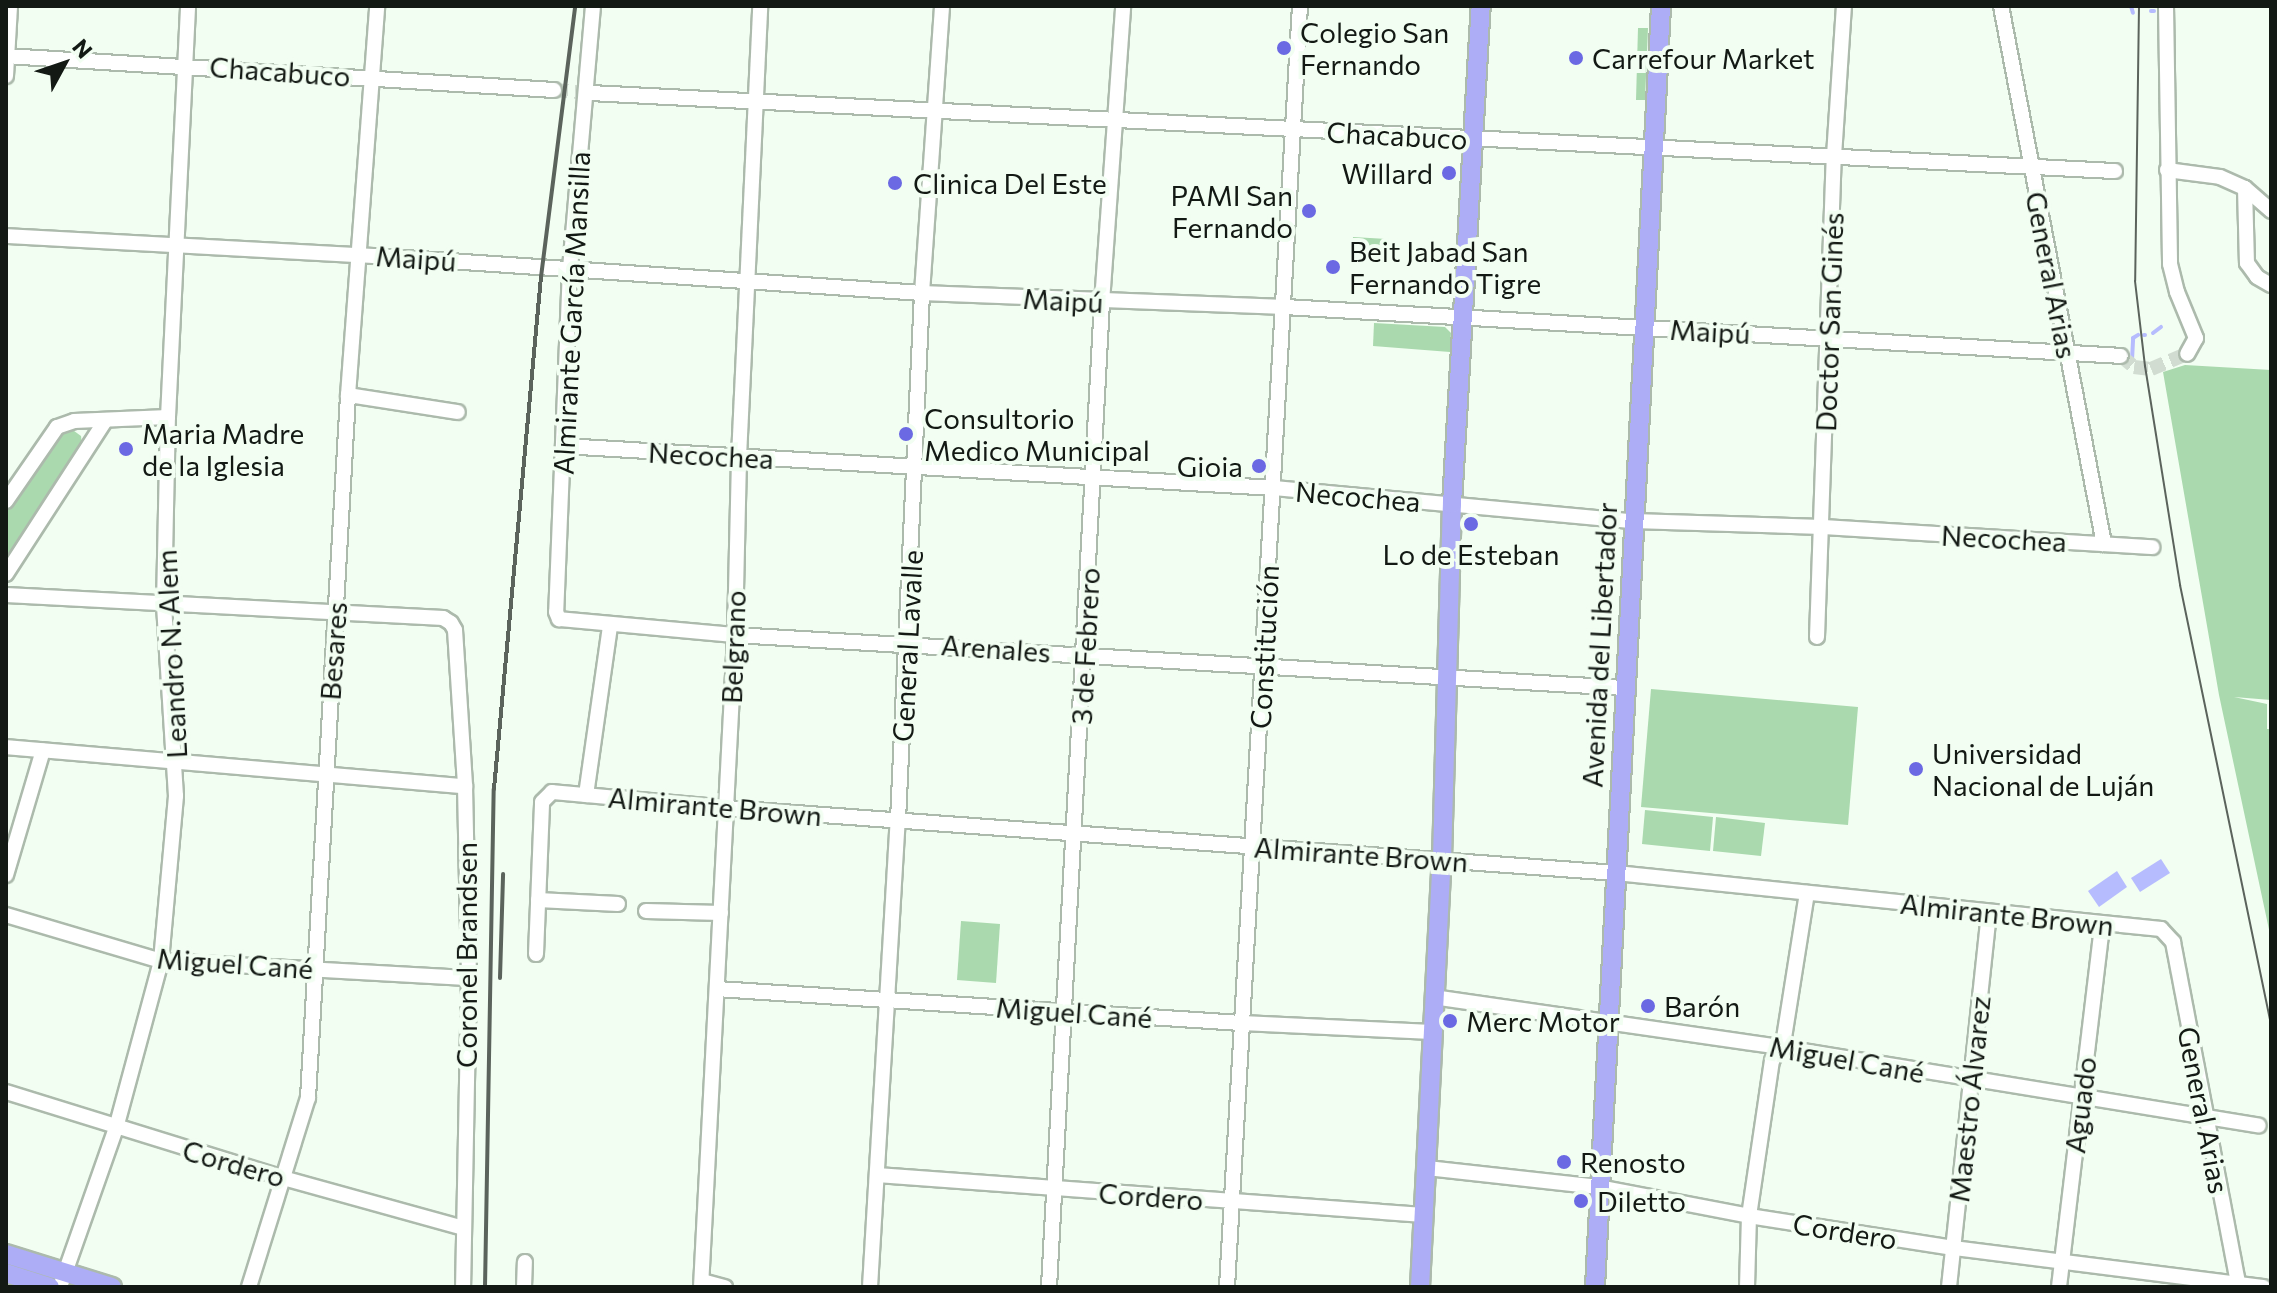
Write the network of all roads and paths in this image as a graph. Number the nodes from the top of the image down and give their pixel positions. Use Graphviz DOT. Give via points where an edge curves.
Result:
graph roads {
  1 [pos="10,6"];
  2 [pos="188,6"];
  3 [pos="377,6"];
  4 [pos="593,6"];
  5 [pos="760,6"];
  6 [pos="942,6"];
  7 [pos="1123,6"];
  8 [pos="1300,6"];
  9 [pos="1481,6"];
  10 [pos="1661,6"];
  11 [pos="1844,6"];
  12 [pos="2001,6"];
  13 [pos="2166,6"];
  14 [pos="6,56"];
  15 [pos="185,65"];
  16 [pos="6,76"];
  17 [pos="371,77"];
  18 [pos="587,89"];
  19 [pos="554,90"];
  20 [pos="756,104"];
  21 [pos="937,110"];
  22 [pos="1115,120"];
  23 [pos="1294,129"];
  24 [pos="1474,139"];
  25 [pos="1655,148"];
  26 [pos="1834,156"];
  27 [pos="2030,166"];
  28 [pos="2167,170"];
  29 [pos="2115,171"];
  30 [pos="2245,188"];
  31 [pos="2271,211"];
  32 [pos="6,236"];
  33 [pos="176,246"];
  34 [pos="360,255"];
  35 [pos="570,268"];
  36 [pos="748,282"];
  37 [pos="2271,285"];
  38 [pos="922,293"];
  39 [pos="1102,302"];
  40 [pos="1285,307"];
  41 [pos="1465,317"];
  42 [pos="1644,327"];
  43 [pos="1829,337"];
  44 [pos="2068,352"];
  45 [pos="2187,354"];
  46 [pos="2121,356"];
  47 [pos="348,395"];
  48 [pos="458,412"];
  49 [pos="168,417"];
  50 [pos="76,421"];
  51 [pos="105,421"];
  52 [pos="87,445"];
  53 [pos="563,446"];
  54 [pos="739,457"];
  55 [pos="916,464"];
  56 [pos="1093,476"];
  57 [pos="1274,488"];
  58 [pos="6,501"];
  59 [pos="1452,504"];
  60 [pos="1633,521"];
  61 [pos="1822,527"];
  62 [pos="2104,544"];
  63 [pos="2152,547"];
  64 [pos="6,574"];
  65 [pos="6,595"];
  66 [pos="164,605"];
  67 [pos="336,612"];
  68 [pos="559,619"];
  69 [pos="610,626"];
  70 [pos="735,635"];
  71 [pos="1817,637"];
  72 [pos="906,643"];
  73 [pos="1086,654"];
  74 [pos="1262,665"];
  75 [pos="1449,678"];
  76 [pos="1625,688"];
  77 [pos="6,747"];
  78 [pos="43,750"];
  79 [pos="176,762"];
  80 [pos="325,775"];
  81 [pos="465,786"];
  82 [pos="586,795"];
  83 [pos="727,808"];
  84 [pos="898,820"];
  85 [pos="1073,834"];
  86 [pos="1252,846"];
  87 [pos="1442,859"];
  88 [pos="1616,873"];
  89 [pos="6,875"];
  90 [pos="1807,893"];
  91 [pos="538,900"];
  92 [pos="618,904"];
  93 [pos="646,911"];
  94 [pos="1989,912"];
  95 [pos="721,913"];
  96 [pos="6,915"];
  97 [pos="2102,924"];
  98 [pos="2168,933"];
  99 [pos="536,954"];
  100 [pos="161,961"];
  101 [pos="314,969"];
  102 [pos="469,978"];
  103 [pos="717,989"];
  104 [pos="1433,997"];
  105 [pos="888,1000"];
  106 [pos="1064,1012"];
  107 [pos="1606,1021"];
  108 [pos="1242,1023"];
  109 [pos="1432,1032"];
  110 [pos="1779,1047"];
  111 [pos="1970,1080"];
  112 [pos="6,1092"];
  113 [pos="2081,1095"];
  114 [pos="2205,1116"];
  115 [pos="2259,1126"];
  116 [pos="116,1128"];
  117 [pos="1427,1168"];
  118 [pos="877,1175"];
  119 [pos="283,1178"];
  120 [pos="1599,1187"];
  121 [pos="1056,1190"];
  122 [pos="1233,1202"];
  123 [pos="1424,1215"];
  124 [pos="1749,1216"];
  125 [pos="463,1228"];
  126 [pos="1954,1248"];
  127 [pos="6,1254"];
  128 [pos="525,1262"];
  129 [pos="2062,1263"];
  130 [pos="6,1273"];
  131 [pos="63,1280"];
  132 [pos="702,1284"];
  133 [pos="2238,1285"];
  134 [pos="50,1287"];
  135 [pos="112,1287"];
  136 [pos="249,1287"];
  137 [pos="463,1287"];
  138 [pos="524,1287"];
  139 [pos="725,1287"];
  140 [pos="870,1287"];
  141 [pos="1049,1287"];
  142 [pos="1227,1287"];
  143 [pos="1420,1287"];
  144 [pos="1595,1287"];
  145 [pos="1747,1287"];
  146 [pos="1949,1287"];
  147 [pos="2059,1287"];
  148 [pos="2264,1287"];
  1 -- 14 [label="street"];
  2 -- 15 [label="street, Leandro N. Alem"];
  3 -- 17 [label="street, Besares"];
  4 -- 18 [label="street, Almirante García Mansilla"];
  5 -- 20 [label="street, Belgrano"];
  6 -- 21 [label="street, General Lavalle"];
  7 -- 22 [label="street, 3 de Febrero"];
  8 -- 23 [label="street, Constitución"];
  9 -- 24 [label="main road"];
  10 -- 25 [label="main road, Avenida del Libertador"];
  11 -- 26 [label="street, Doctor San Ginés"];
  12 -- 27 [label="street, General Arias"];
  13 -- 28 [label="street"];
  14 -- 15 [label="street, Chacabuco"];
  14 -- 16 [label="street"];
  15 -- 17 [label="street, Chacabuco"];
  15 -- 33 [label="street, Leandro N. Alem"];
  17 -- 19 [label="street, Chacabuco"];
  17 -- 34 [label="street, Besares"];
  18 -- 20 [label="street, Chacabuco" via="649,89 679,98"];
  18 -- 35 [label="street, Almirante García Mansilla"];
  20 -- 21 [label="street, Chacabuco"];
  20 -- 36 [label="street, Belgrano"];
  21 -- 22 [label="street, Chacabuco"];
  21 -- 38 [label="street, General Lavalle"];
  22 -- 23 [label="street, Chacabuco"];
  22 -- 39 [label="street, 3 de Febrero"];
  23 -- 24 [label="street, Chacabuco"];
  23 -- 40 [label="street, Constitución"];
  24 -- 25 [label="street, Chacabuco"];
  24 -- 41 [label="main road"];
  25 -- 26 [label="street, Chacabuco"];
  25 -- 42 [label="main road, Avenida del Libertador"];
  26 -- 27 [label="street, Chacabuco"];
  26 -- 43 [label="street, Doctor San Ginés"];
  27 -- 29 [label="street, Chacabuco"];
  27 -- 44 [label="street, General Arias"];
  28 -- 30 [label="street" via="2220,177"];
  28 -- 45 [label="street" via="2170,264 2196,338"];
  30 -- 31 [label="street"];
  30 -- 37 [label="street" via="2244,252 2251,270"];
  32 -- 33 [label="street, Maipú"];
  33 -- 34 [label="street, Maipú"];
  33 -- 49 [label="street, Leandro N. Alem"];
  34 -- 35 [label="street, Maipú"];
  34 -- 47 [label="street, Besares"];
  35 -- 36 [label="street, Maipú"];
  35 -- 53 [label="street, Almirante García Mansilla"];
  36 -- 38 [label="street, Maipú"];
  36 -- 54 [label="street, Belgrano"];
  38 -- 39 [label="street, Maipú"];
  38 -- 55 [label="street, General Lavalle"];
  39 -- 40 [label="street, Maipú"];
  39 -- 56 [label="street, 3 de Febrero"];
  40 -- 41 [label="street, Maipú"];
  40 -- 57 [label="street, Constitución"];
  41 -- 42 [label="street, Maipú"];
  41 -- 59 [label="main road"];
  42 -- 43 [label="street, Maipú"];
  42 -- 60 [label="main road, Avenida del Libertador"];
  43 -- 44 [label="street, Maipú"];
  43 -- 61 [label="street, Doctor San Ginés"];
  44 -- 46 [label="street, Maipú"];
  44 -- 62 [label="street, General Arias"];
  47 -- 48 [label="street"];
  47 -- 67 [label="street, Besares"];
  49 -- 51 [label="street"];
  49 -- 66 [label="street, Leandro N. Alem"];
  50 -- 51 [label="street"];
  50 -- 52 [label="street" via="85,430"];
  50 -- 58 [label="street" via="57,427"];
  51 -- 52 [label="street"];
  52 -- 64 [label="street"];
  53 -- 54 [label="street, Necochea"];
  53 -- 68 [label="street, Almirante García Mansilla"];
  54 -- 55 [label="street, Necochea"];
  54 -- 70 [label="street, Belgrano"];
  55 -- 56 [label="street, Necochea"];
  55 -- 72 [label="street, General Lavalle"];
  56 -- 57 [label="street, Necochea"];
  56 -- 73 [label="street, 3 de Febrero"];
  57 -- 59 [label="street, Necochea"];
  57 -- 74 [label="street, Constitución"];
  59 -- 60 [label="street, Necochea"];
  59 -- 75 [label="main road"];
  60 -- 61 [label="street, Necochea"];
  60 -- 76 [label="main road, Avenida del Libertador"];
  61 -- 62 [label="street, Necochea"];
  61 -- 71 [label="street, Doctor San Ginés"];
  62 -- 63 [label="street, Necochea"];
  65 -- 66 [label="street"];
  66 -- 67 [label="street"];
  66 -- 79 [label="street, Leandro N. Alem"];
  67 -- 80 [label="street, Besares"];
  67 -- 81 [label="street, Coronel Brandsen" via="443,618 451,623"];
  68 -- 69 [label="street, Arenales"];
  69 -- 70 [label="street, Arenales"];
  69 -- 82 [label="street"];
  70 -- 72 [label="street, Arenales"];
  70 -- 83 [label="street, Belgrano"];
  72 -- 73 [label="street, Arenales"];
  72 -- 84 [label="street, General Lavalle"];
  73 -- 74 [label="street, Arenales"];
  73 -- 85 [label="street, 3 de Febrero"];
  74 -- 75 [label="street, Arenales"];
  74 -- 86 [label="street, Constitución"];
  75 -- 76 [label="street, Arenales"];
  75 -- 87 [label="main road"];
  76 -- 88 [label="main road, Avenida del Libertador"];
  77 -- 78 [label="street"];
  78 -- 79 [label="street"];
  78 -- 89 [label="street"];
  79 -- 80 [label="street"];
  79 -- 100 [label="street, Leandro N. Alem"];
  80 -- 81 [label="street"];
  80 -- 101 [label="street, Besares"];
  81 -- 102 [label="street, Coronel Brandsen"];
  82 -- 83 [label="street, Almirante Brown"];
  82 -- 91 [label="street, Almirante Brown" via="552,792 542,802"];
  83 -- 84 [label="street, Almirante Brown"];
  83 -- 95 [label="street, Belgrano"];
  84 -- 85 [label="street, Almirante Brown"];
  84 -- 105 [label="street, General Lavalle"];
  85 -- 86 [label="street, Almirante Brown"];
  85 -- 106 [label="street, 3 de Febrero"];
  86 -- 87 [label="street, Almirante Brown"];
  86 -- 108 [label="street, Constitución"];
  87 -- 88 [label="street, Almirante Brown"];
  87 -- 104 [label="main road"];
  88 -- 90 [label="street, Almirante Brown"];
  88 -- 107 [label="main road, Avenida del Libertador"];
  90 -- 94 [label="street, Almirante Brown"];
  90 -- 110 [label="street"];
  91 -- 92 [label="street"];
  91 -- 99 [label="street"];
  93 -- 95 [label="street"];
  94 -- 97 [label="street, Almirante Brown"];
  94 -- 111 [label="street, Maestro Álvarez"];
  95 -- 103 [label="street, Belgrano"];
  96 -- 100 [label="street, Miguel Cané"];
  97 -- 98 [label="street, Almirante Brown"];
  97 -- 113 [label="street, Aguado"];
  98 -- 114 [label="street, General Arias"];
  100 -- 101 [label="street, Miguel Cané"];
  100 -- 116 [label="street, Leandro N. Alem"];
  101 -- 102 [label="street, Miguel Cané"];
  101 -- 119 [label="street, Besares" via="308,1098"];
  102 -- 125 [label="street, Coronel Brandsen"];
  103 -- 105 [label="street, Miguel Cané"];
  103 -- 132 [label="street, Belgrano"];
  104 -- 107 [label="street, Miguel Cané"];
  104 -- 109 [label="main road"];
  105 -- 106 [label="street, Miguel Cané"];
  105 -- 118 [label="street, General Lavalle"];
  106 -- 108 [label="street, Miguel Cané"];
  106 -- 121 [label="street, 3 de Febrero"];
  107 -- 110 [label="street, Miguel Cané"];
  107 -- 120 [label="main road, Avenida del Libertador"];
  108 -- 109 [label="street, Miguel Cané"];
  108 -- 122 [label="street, Constitución"];
  109 -- 117 [label="main road"];
  110 -- 111 [label="street, Miguel Cané"];
  110 -- 124 [label="street" via="1772,1061"];
  111 -- 113 [label="street, Miguel Cané"];
  111 -- 126 [label="street, Maestro Álvarez"];
  112 -- 116 [label="street, Cordero"];
  113 -- 114 [label="street, Miguel Cané"];
  113 -- 129 [label="street, Aguado"];
  114 -- 115 [label="street, Miguel Cané"];
  114 -- 133 [label="street, General Arias"];
  116 -- 119 [label="street, Cordero"];
  116 -- 131 [label="street, Leandro N. Alem"];
  117 -- 120 [label="street, Cordero"];
  117 -- 123 [label="main road"];
  118 -- 121 [label="street, Cordero"];
  118 -- 140 [label="street, General Lavalle"];
  119 -- 125 [label="street, Cordero"];
  119 -- 136 [label="street, Besares"];
  120 -- 124 [label="street, Cordero"];
  120 -- 144 [label="main road, Avenida del Libertador"];
  121 -- 122 [label="street, Cordero"];
  121 -- 141 [label="street, 3 de Febrero"];
  122 -- 123 [label="street, Cordero"];
  122 -- 142 [label="street, Constitución"];
  123 -- 143 [label="main road"];
  124 -- 126 [label="street, Cordero"];
  124 -- 145 [label="street"];
  125 -- 137 [label="street, Coronel Brandsen"];
  126 -- 129 [label="street, Cordero"];
  126 -- 146 [label="street, Maestro Álvarez"];
  127 -- 131 [label="main road"];
  128 -- 138 [label="street"];
  129 -- 133 [label="street, Cordero"];
  129 -- 147 [label="street, Aguado"];
  130 -- 134 [label="main road"];
  131 -- 135 [label="main road"];
  132 -- 139 [label="street"];
  133 -- 148 [label="street, Cordero"];
}
